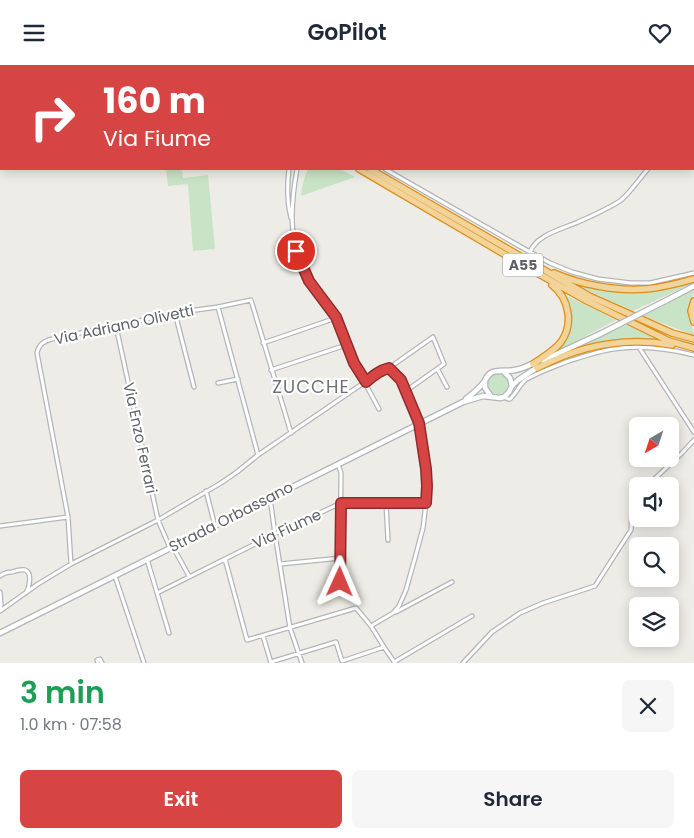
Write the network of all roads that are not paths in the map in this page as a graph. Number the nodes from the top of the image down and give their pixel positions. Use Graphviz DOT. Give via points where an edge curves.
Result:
graph roads {
  1 [pos="289,170"];
  2 [pos="297,170"];
  3 [pos="361,170"];
  4 [pos="372,170"];
  5 [pos="386,170"];
  6 [pos="647,170"];
  7 [pos="292,221"];
  8 [pos="530,252"];
  9 [pos="521,256"];
  10 [pos="521,264"];
  11 [pos="694,273"];
  12 [pos="694,279"];
  13 [pos="694,286"];
  14 [pos="694,301"];
  15 [pos="218,307"];
  16 [pos="175,313"];
  17 [pos="336,317"];
  18 [pos="694,322"];
  19 [pos="116,326"];
  20 [pos="694,339"];
  21 [pos="264,343"];
  22 [pos="346,345"];
  23 [pos="640,348"];
  24 [pos="694,349"];
  25 [pos="694,355"];
  26 [pos="535,366"];
  27 [pos="389,368"];
  28 [pos="272,370"];
  29 [pos="438,370"];
  30 [pos="504,372"];
  31 [pos="238,379"];
  32 [pos="485,381"];
  33 [pos="365,382"];
  34 [pos="218,383"];
  35 [pos="512,386"];
  36 [pos="194,387"];
  37 [pos="447,387"];
  38 [pos="406,391"];
  39 [pos="491,396"];
  40 [pos="504,397"];
  41 [pos="463,401"];
  42 [pos="379,409"];
  43 [pos="419,423"];
  44 [pos="694,432"];
  45 [pos="291,433"];
  46 [pos="694,440"];
  47 [pos="258,455"];
  48 [pos="338,464"];
  49 [pos="657,477"];
  50 [pos="206,491"];
  51 [pos="270,498"];
  52 [pos="341,503"];
  53 [pos="386,503"];
  54 [pos="426,503"];
  55 [pos="68,517"];
  56 [pos="158,520"];
  57 [pos="0,526"];
  58 [pos="214,526"];
  59 [pos="631,527"];
  60 [pos="275,534"];
  61 [pos="388,540"];
  62 [pos="171,547"];
  63 [pos="341,558"];
  64 [pos="147,559"];
  65 [pos="225,559"];
  66 [pos="71,564"];
  67 [pos="280,564"];
  68 [pos="115,575"];
  69 [pos="0,576"];
  70 [pos="189,576"];
  71 [pos="29,582"];
  72 [pos="340,582"];
  73 [pos="346,582"];
  74 [pos="452,582"];
  75 [pos="38,584"];
  76 [pos="328,588"];
  77 [pos="0,592"];
  78 [pos="25,593"];
  79 [pos="157,593"];
  80 [pos="1,599"];
  81 [pos="9,604"];
  82 [pos="0,610"];
  83 [pos="393,613"];
  84 [pos="472,616"];
  85 [pos="372,626"];
  86 [pos="290,628"];
  87 [pos="0,633"];
  88 [pos="169,633"];
  89 [pos="263,636"];
  90 [pos="384,647"];
  91 [pos="298,653"];
  92 [pos="342,662"];
  93 [pos="144,663"];
  94 [pos="271,663"];
  95 [pos="302,663"];
  96 [pos="395,663"];
  97 [pos="463,663"];
  1 -- 7 [label="street" via="287,184"];
  2 -- 7 [label="street"];
  3 -- 10 [label="highway, A55"];
  4 -- 9 [label="highway, A55"];
  5 -- 8 [label="street"];
  6 -- 8 [label="street" via="619,201 550,233 535,243"];
  7 -- 17 [label="street" via="296,251 309,281"];
  8 -- 11 [label="street" via="572,272 623,283 650,283"];
  9 -- 12 [label="highway" via="557,274 592,285 645,289"];
  9 -- 20 [label="highway, A55" via="589,296 672,333"];
  10 -- 24 [label="highway, A55" via="586,301"];
  10 -- 26 [label="highway" via="562,295 568,316 567,330 561,341"];
  13 -- 26 [label="main road, Strada Orbassano, bridge"];
  14 -- 18 [label="highway" via="691,311"];
  15 -- 16 [label="street, Via Adriano Olivetti"];
  15 -- 21 [label="street, Via Adriano Olivetti" via="251,300"];
  15 -- 31 [label="street"];
  16 -- 19 [label="street, Via Adriano Olivetti"];
  16 -- 36 [label="street"];
  17 -- 21 [label="street"];
  17 -- 22 [label="street"];
  19 -- 55 [label="street, Via Adriano Olivetti" via="48,340 38,349"];
  19 -- 56 [label="street, Via Enzo Ferrari"];
  21 -- 28 [label="street"];
  22 -- 28 [label="street"];
  22 -- 33 [label="street"];
  23 -- 25 [label="street"];
  23 -- 40 [label="street" via="615,349 553,367 528,379 510,399"];
  23 -- 44 [label="street"];
  24 -- 26 [label="highway" via="666,343 618,342"];
  26 -- 30 [label="main road, Strada Orbassano"];
  26 -- 35 [label="main road, Strada Orbassano"];
  27 -- 29 [label="street" via="433,337 444,364"];
  27 -- 33 [label="street"];
  27 -- 38 [label="street" via="401,380"];
  28 -- 45 [label="street"];
  29 -- 37 [label="street"];
  29 -- 38 [label="street"];
  30 -- 32 [label="main road, Strada Orbassano" via="492,372"];
  30 -- 35 [label="main road"];
  31 -- 34 [label="street"];
  31 -- 47 [label="street"];
  32 -- 39 [label="main road" via="486,391"];
  32 -- 41 [label="main road, Strada Orbassano"];
  33 -- 42 [label="street"];
  33 -- 45 [label="street"];
  35 -- 40 [label="main road, Strada Orbassano"];
  38 -- 43 [label="street"];
  39 -- 40 [label="main road, Strada Orbassano"];
  39 -- 41 [label="main road, Strada Orbassano"];
  41 -- 43 [label="main road, Strada Orbassano"];
  43 -- 48 [label="main road, Strada Orbassano"];
  43 -- 54 [label="street" via="426,469"];
  45 -- 47 [label="street"];
  46 -- 49 [label="street"];
  47 -- 50 [label="street" via="237,473"];
  48 -- 51 [label="main road, Strada Orbassano"];
  48 -- 52 [label="street"];
  50 -- 56 [label="street"];
  50 -- 58 [label="street"];
  51 -- 58 [label="main road, Strada Orbassano"];
  51 -- 60 [label="street"];
  52 -- 53 [label="street, Via Fiume"];
  52 -- 60 [label="street, Via Fiume"];
  52 -- 63 [label="street"];
  53 -- 54 [label="street, Via Fiume"];
  53 -- 61 [label="street"];
  54 -- 83 [label="street" via="416,558 406,590"];
  55 -- 57 [label="street"];
  55 -- 66 [label="street, Via Adriano Olivetti"];
  56 -- 62 [label="street, Via Enzo Ferrari"];
  56 -- 66 [label="street"];
  58 -- 62 [label="main road, Strada Orbassano"];
  59 -- 97 [label="street" via="595,586 520,613 492,633"];
  60 -- 65 [label="street, Via Fiume"];
  60 -- 67 [label="street"];
  62 -- 64 [label="main road, Strada Orbassano"];
  62 -- 70 [label="street, Via Enzo Ferrari"];
  63 -- 67 [label="street"];
  63 -- 72 [label="street"];
  64 -- 68 [label="main road, Strada Orbassano"];
  64 -- 79 [label="street"];
  65 -- 70 [label="street, Via Fiume"];
  65 -- 89 [label="street" via="247,640"];
  66 -- 75 [label="street"];
  67 -- 86 [label="street"];
  68 -- 87 [label="main road, Strada Orbassano"];
  68 -- 93 [label="street"];
  69 -- 71 [label="street" via="24,570 29,574"];
  70 -- 79 [label="street, Via Fiume"];
  71 -- 75 [label="street"];
  71 -- 78 [label="street"];
  72 -- 73 [label="street"];
  72 -- 76 [label="street" via="328,584"];
  74 -- 83 [label="street"];
  75 -- 78 [label="street"];
  77 -- 80 [label="street"];
  78 -- 81 [label="street"];
  79 -- 88 [label="street"];
  80 -- 81 [label="street"];
  80 -- 82 [label="street"];
  81 -- 82 [label="street"];
  83 -- 85 [label="street"];
  84 -- 96 [label="street"];
  85 -- 86 [label="street" via="356,608"];
  85 -- 90 [label="street"];
  86 -- 89 [label="street"];
  86 -- 91 [label="street"];
  89 -- 94 [label="street"];
  90 -- 92 [label="street"];
  90 -- 96 [label="street"];
  91 -- 92 [label="street" via="336,642"];
  91 -- 94 [label="street"];
  91 -- 95 [label="street"];
}
